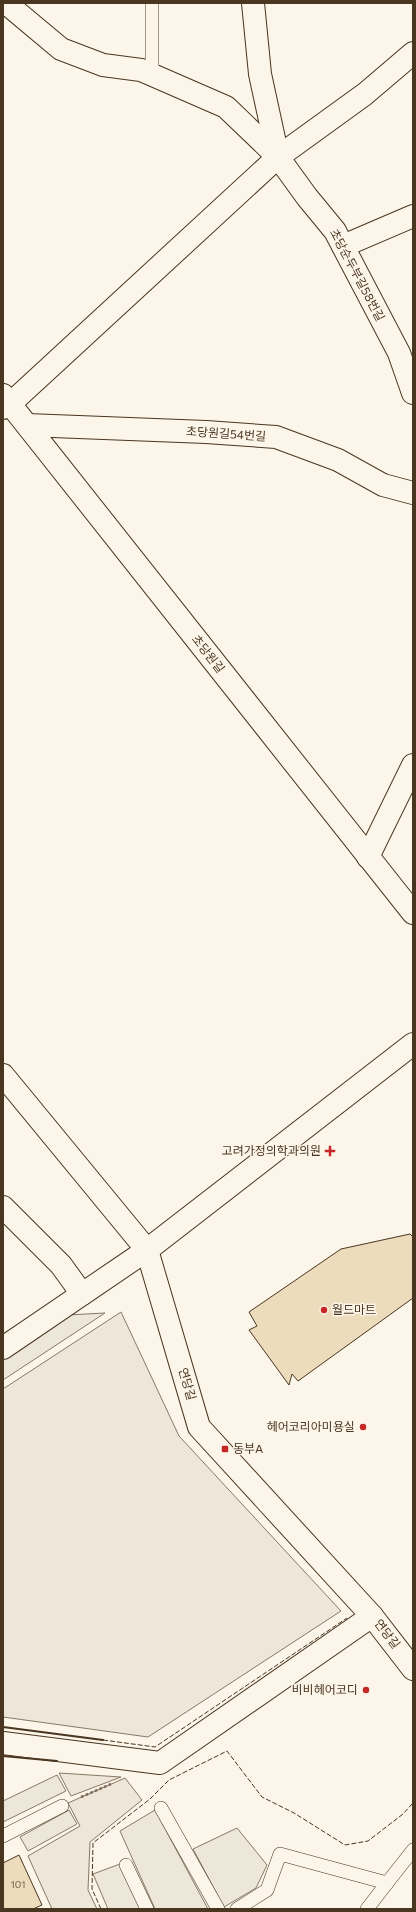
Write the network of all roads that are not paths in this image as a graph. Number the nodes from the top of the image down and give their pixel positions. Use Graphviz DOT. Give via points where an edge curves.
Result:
graph roads {
  1 [pos="6,3"];
  2 [pos="152,3"];
  3 [pos="253,3"];
  4 [pos="413,53"];
  5 [pos="152,75"];
  6 [pos="278,157"];
  7 [pos="413,216"];
  8 [pos="343,246"];
  9 [pos="413,393"];
  10 [pos="5,402"];
  11 [pos="27,426"];
  12 [pos="413,493"];
  13 [pos="413,765"];
  14 [pos="368,857"];
  15 [pos="413,913"];
  16 [pos="413,1044"];
  17 [pos="3,1075"];
  18 [pos="3,1207"];
  19 [pos="147,1250"];
  20 [pos="82,1294"];
  21 [pos="3,1348"];
  22 [pos="372,1616"];
  23 [pos="413,1669"];
  24 [pos="3,1743"];
  25 [pos="62,1806"];
  26 [pos="161,1808"];
  27 [pos="3,1836"];
  28 [pos="413,1850"];
  29 [pos="126,1865"];
  30 [pos="387,1883"];
  31 [pos="147,1909"];
  32 [pos="218,1909"];
  33 [pos="237,1909"];
  34 [pos="367,1909"];
  1 -- 5 [label="street" via="61,49 103,65 142,70"];
  2 -- 5 [label="lane"];
  3 -- 6 [label="street, 초당순두부길58번길" via="260,74"];
  4 -- 6 [label="street" via="365,94"];
  5 -- 6 [label="street" via="226,107"];
  6 -- 8 [label="street, 초당순두부길58번길" via="335,231"];
  6 -- 10 [label="street"];
  7 -- 8 [label="street"];
  8 -- 9 [label="street, 초당순두부길58번길" via="399,354"];
  10 -- 11 [label="street, 초당원길"];
  11 -- 12 [label="street, 초당원길54번길" via="276,437 338,460 382,485"];
  11 -- 14 [label="street, 초당원길"];
  13 -- 14 [label="street"];
  14 -- 15 [label="street, 초당원길"];
  16 -- 19 [label="street"];
  17 -- 19 [label="street, 연당길"];
  18 -- 20 [label="street" via="61,1266"];
  19 -- 20 [label="street"];
  19 -- 22 [label="street, 연당길" via="199,1427"];
  20 -- 21 [label="street"];
  22 -- 23 [label="street, 연당길"];
  22 -- 24 [label="street" via="160,1763"];
  25 -- 27 [label="lane"];
  26 -- 32 [label="lane"];
  28 -- 30 [label="lane"];
  29 -- 31 [label="lane"];
  30 -- 33 [label="lane" via="280,1854 267,1890"];
  30 -- 34 [label="lane"];
}
